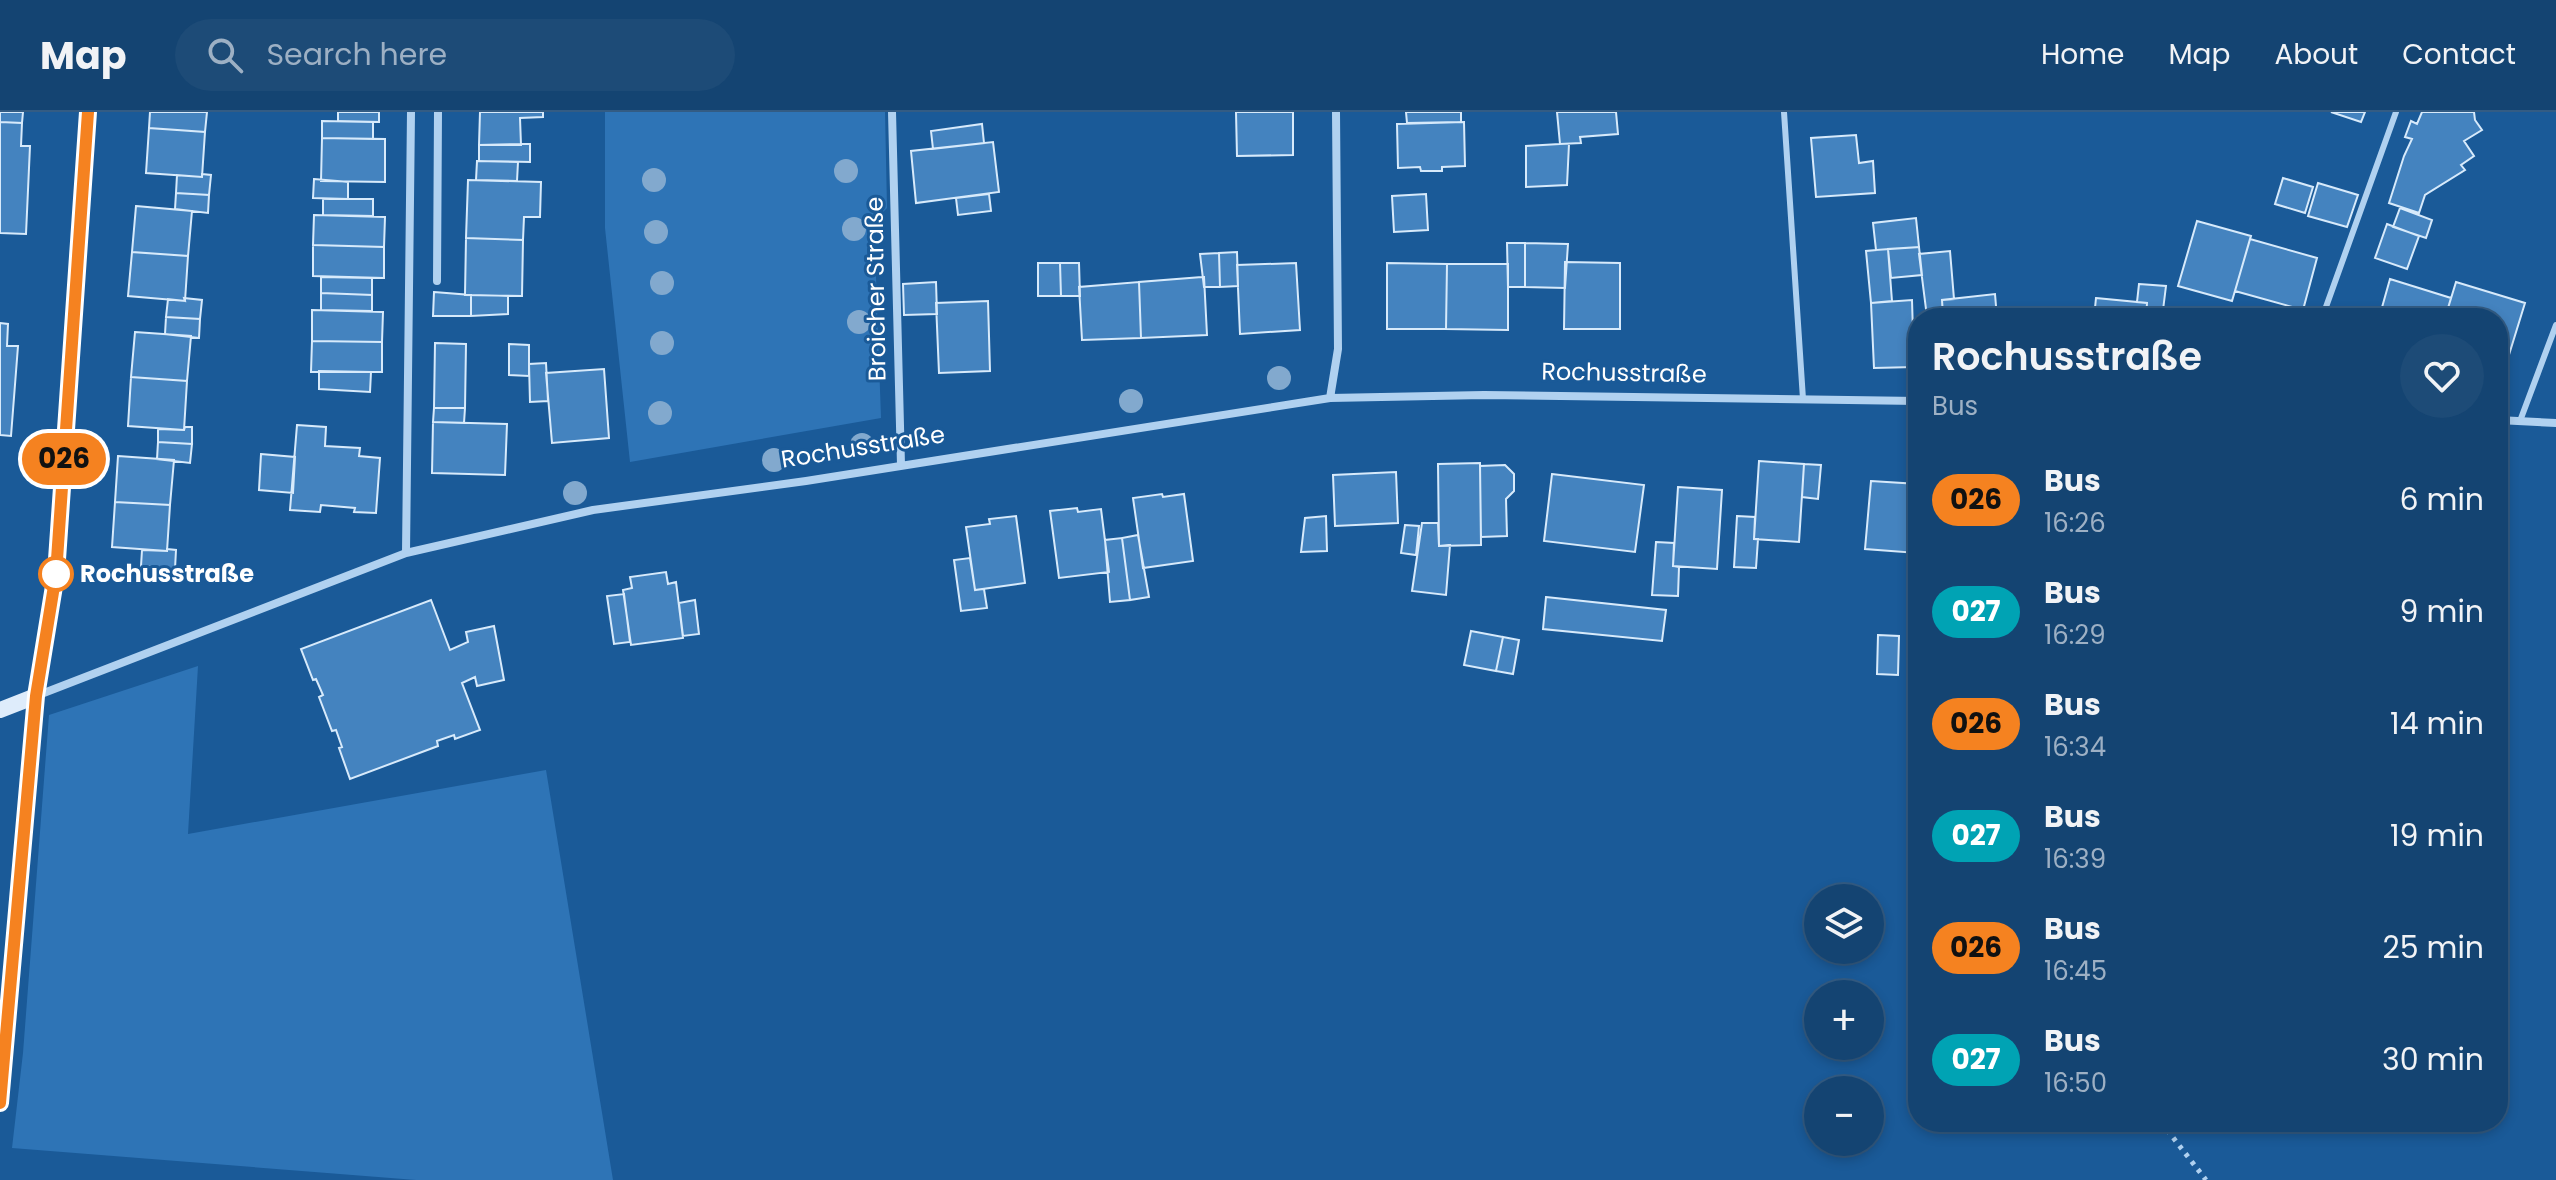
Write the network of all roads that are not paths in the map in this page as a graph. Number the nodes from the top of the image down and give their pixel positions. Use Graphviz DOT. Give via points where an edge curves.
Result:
graph roads {
  1 [pos="88,112"];
  2 [pos="411,112"];
  3 [pos="438,112"];
  4 [pos="892,112"];
  5 [pos="1336,112"];
  6 [pos="1784,112"];
  7 [pos="2396,112"];
  8 [pos="437,281"];
  9 [pos="2326,308"];
  10 [pos="2556,325"];
  11 [pos="1330,398"];
  12 [pos="1803,399"];
  13 [pos="1908,401"];
  14 [pos="2508,420"];
  15 [pos="2520,421"];
  16 [pos="2556,423"];
  17 [pos="901,465"];
  18 [pos="406,553"];
  19 [pos="36,696"];
  20 [pos="0,710"];
  21 [pos="0,1103"];
  1 -- 19 [label="street" via="56,574"];
  2 -- 18 [label="street"];
  3 -- 8 [label="street"];
  4 -- 17 [label="street, Broicher Straße"];
  5 -- 11 [label="street" via="1338,349"];
  6 -- 12 [label="lane"];
  7 -- 9 [label="lane"];
  10 -- 15 [label="lane"];
  11 -- 12 [label="street, Rochusstraße"];
  11 -- 17 [label="street, Rochusstraße"];
  12 -- 13 [label="street, Rochusstraße"];
  14 -- 15 [label="street"];
  15 -- 16 [label="street"];
  17 -- 18 [label="street, Rochusstraße" via="593,510"];
  18 -- 19 [label="street, Rochusstraße"];
  19 -- 20 [label="street, Rochusstraße"];
  19 -- 21 [label="street"];
}
